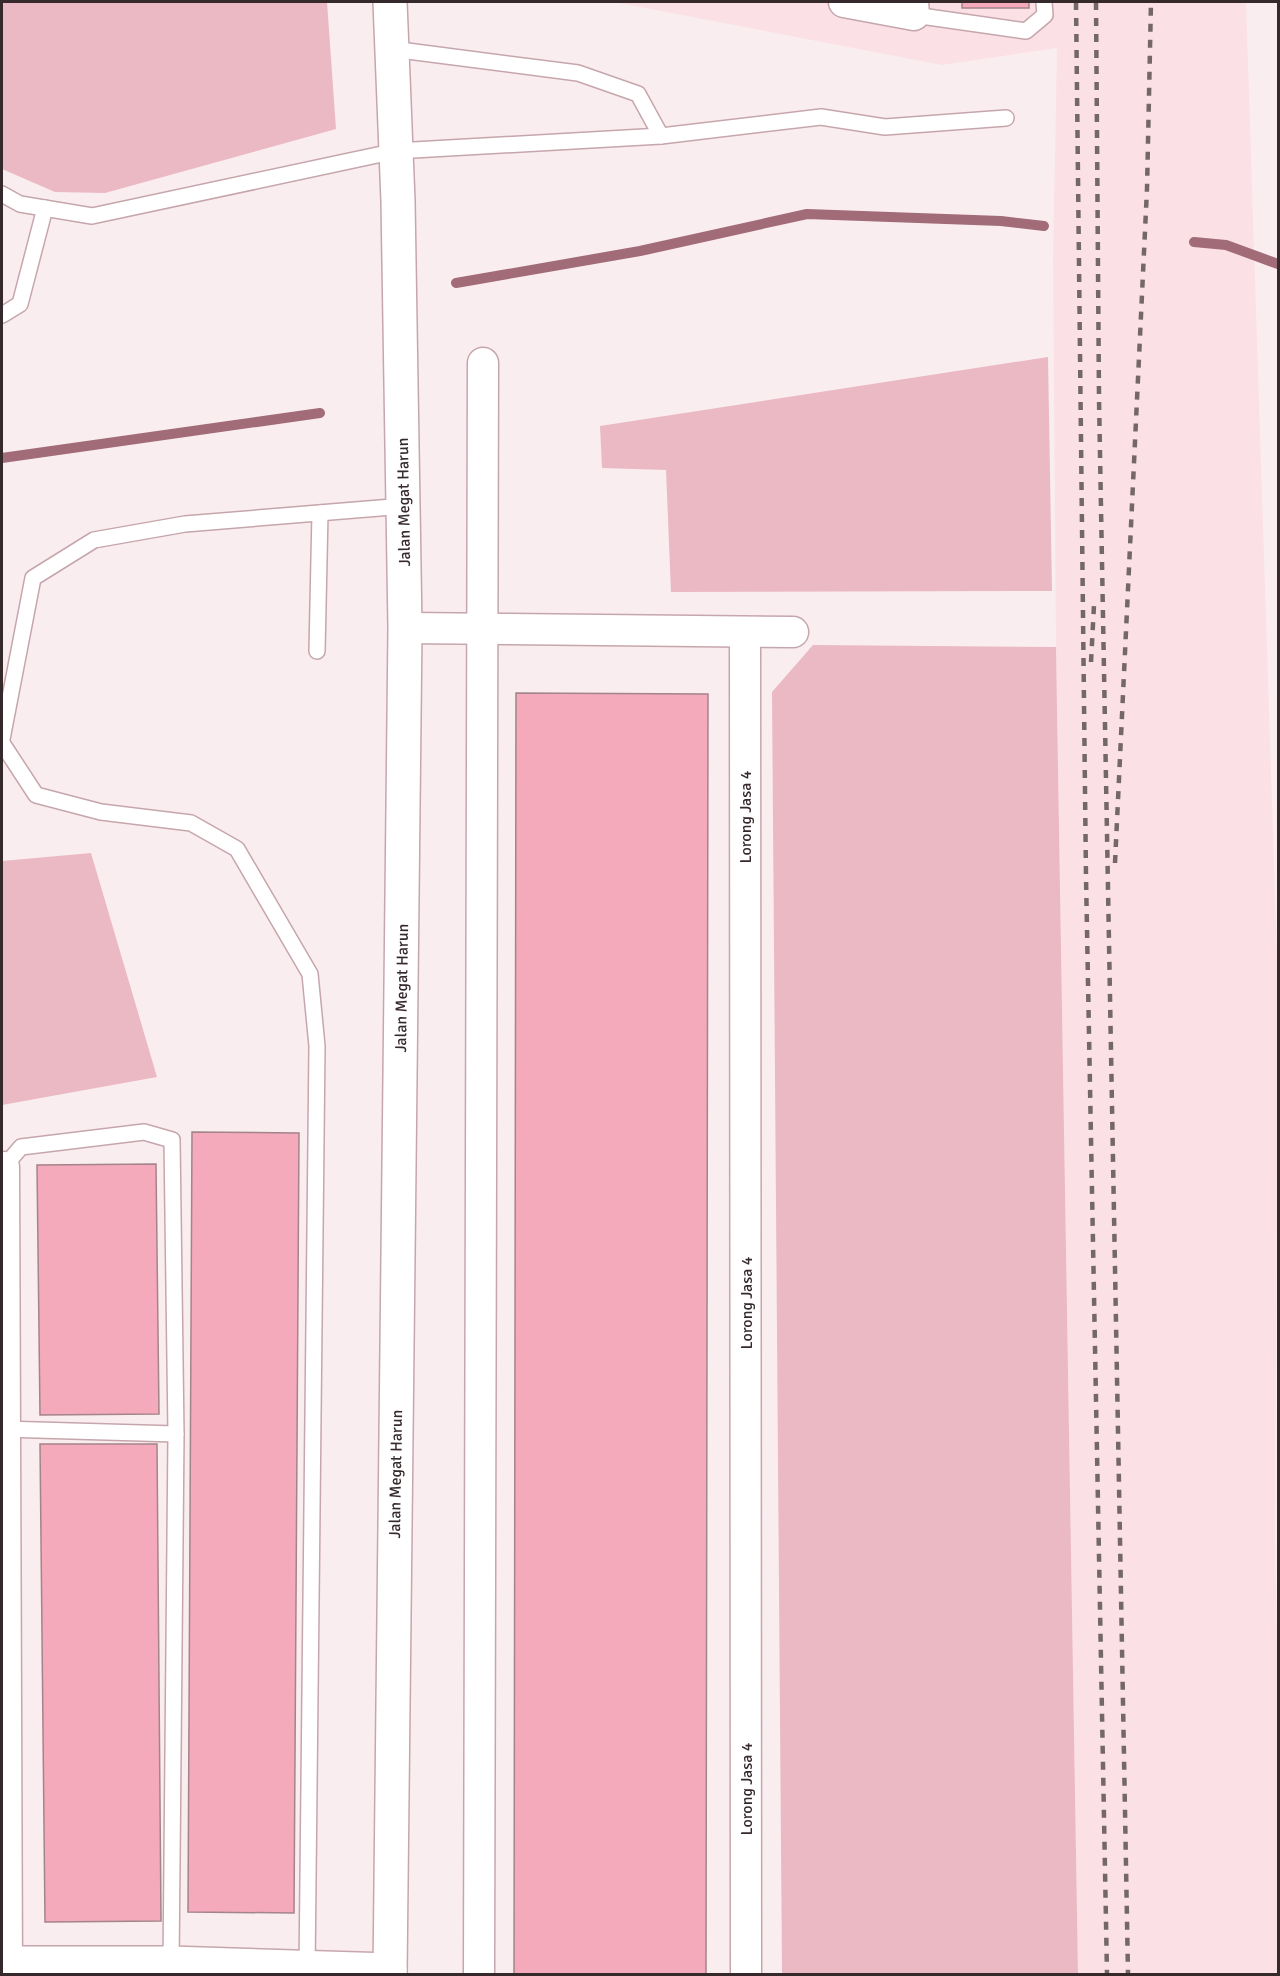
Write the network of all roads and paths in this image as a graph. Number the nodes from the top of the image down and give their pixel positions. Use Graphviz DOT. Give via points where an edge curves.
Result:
graph roads {
  1 [pos="390,2"];
  2 [pos="844,2"];
  3 [pos="1044,2"];
  4 [pos="914,8"];
  5 [pos="392,49"];
  6 [pos="1006,118"];
  7 [pos="661,136"];
  8 [pos="396,151"];
  9 [pos="2,194"];
  10 [pos="45,208"];
  11 [pos="2,315"];
  12 [pos="483,363"];
  13 [pos="404,506"];
  14 [pos="320,513"];
  15 [pos="405,628"];
  16 [pos="482,629"];
  17 [pos="746,632"];
  18 [pos="793,632"];
  19 [pos="317,651"];
  20 [pos="2,741"];
  21 [pos="4,1167"];
  22 [pos="3,1259"];
  23 [pos="3,1429"];
  24 [pos="176,1434"];
  25 [pos="5,1967"];
  26 [pos="171,1969"];
  27 [pos="307,1971"];
  28 [pos="390,1972"];
  29 [pos="479,1974"];
  30 [pos="746,1974"];
  1 -- 5 [label="street, Jalan Megat Harun"];
  2 -- 4 [label="street"];
  3 -- 4 [label="lane" via="1045,15 1026,31"];
  5 -- 7 [label="lane" via="578,73 638,94"];
  5 -- 8 [label="street, Jalan Megat Harun"];
  6 -- 7 [label="lane" via="885,127 821,117"];
  7 -- 8 [label="lane"];
  8 -- 10 [label="lane" via="92,216"];
  8 -- 13 [label="street, Jalan Megat Harun"];
  9 -- 10 [label="lane" via="20,204"];
  10 -- 11 [label="lane" via="20,304"];
  12 -- 16 [label="street"];
  13 -- 14 [label="lane"];
  13 -- 15 [label="street, Jalan Megat Harun"];
  14 -- 19 [label="lane"];
  14 -- 20 [label="lane" via="185,524 94,540 33,578"];
  15 -- 16 [label="street"];
  15 -- 28 [label="street, Jalan Megat Harun"];
  16 -- 17 [label="street"];
  16 -- 29 [label="street"];
  17 -- 18 [label="street"];
  17 -- 30 [label="street, Lorong Jasa 4"];
  20 -- 27 [label="lane" via="36,795 101,812 191,823 237,849 310,974 317,1046"];
  21 -- 22 [label="street"];
  21 -- 24 [label="lane" via="21,1147 144,1132 172,1140"];
  22 -- 23 [label="street"];
  23 -- 24 [label="lane"];
  23 -- 25 [label="street"];
  24 -- 26 [label="lane"];
  25 -- 26 [label="street"];
  26 -- 27 [label="street"];
  27 -- 28 [label="street"];
}
